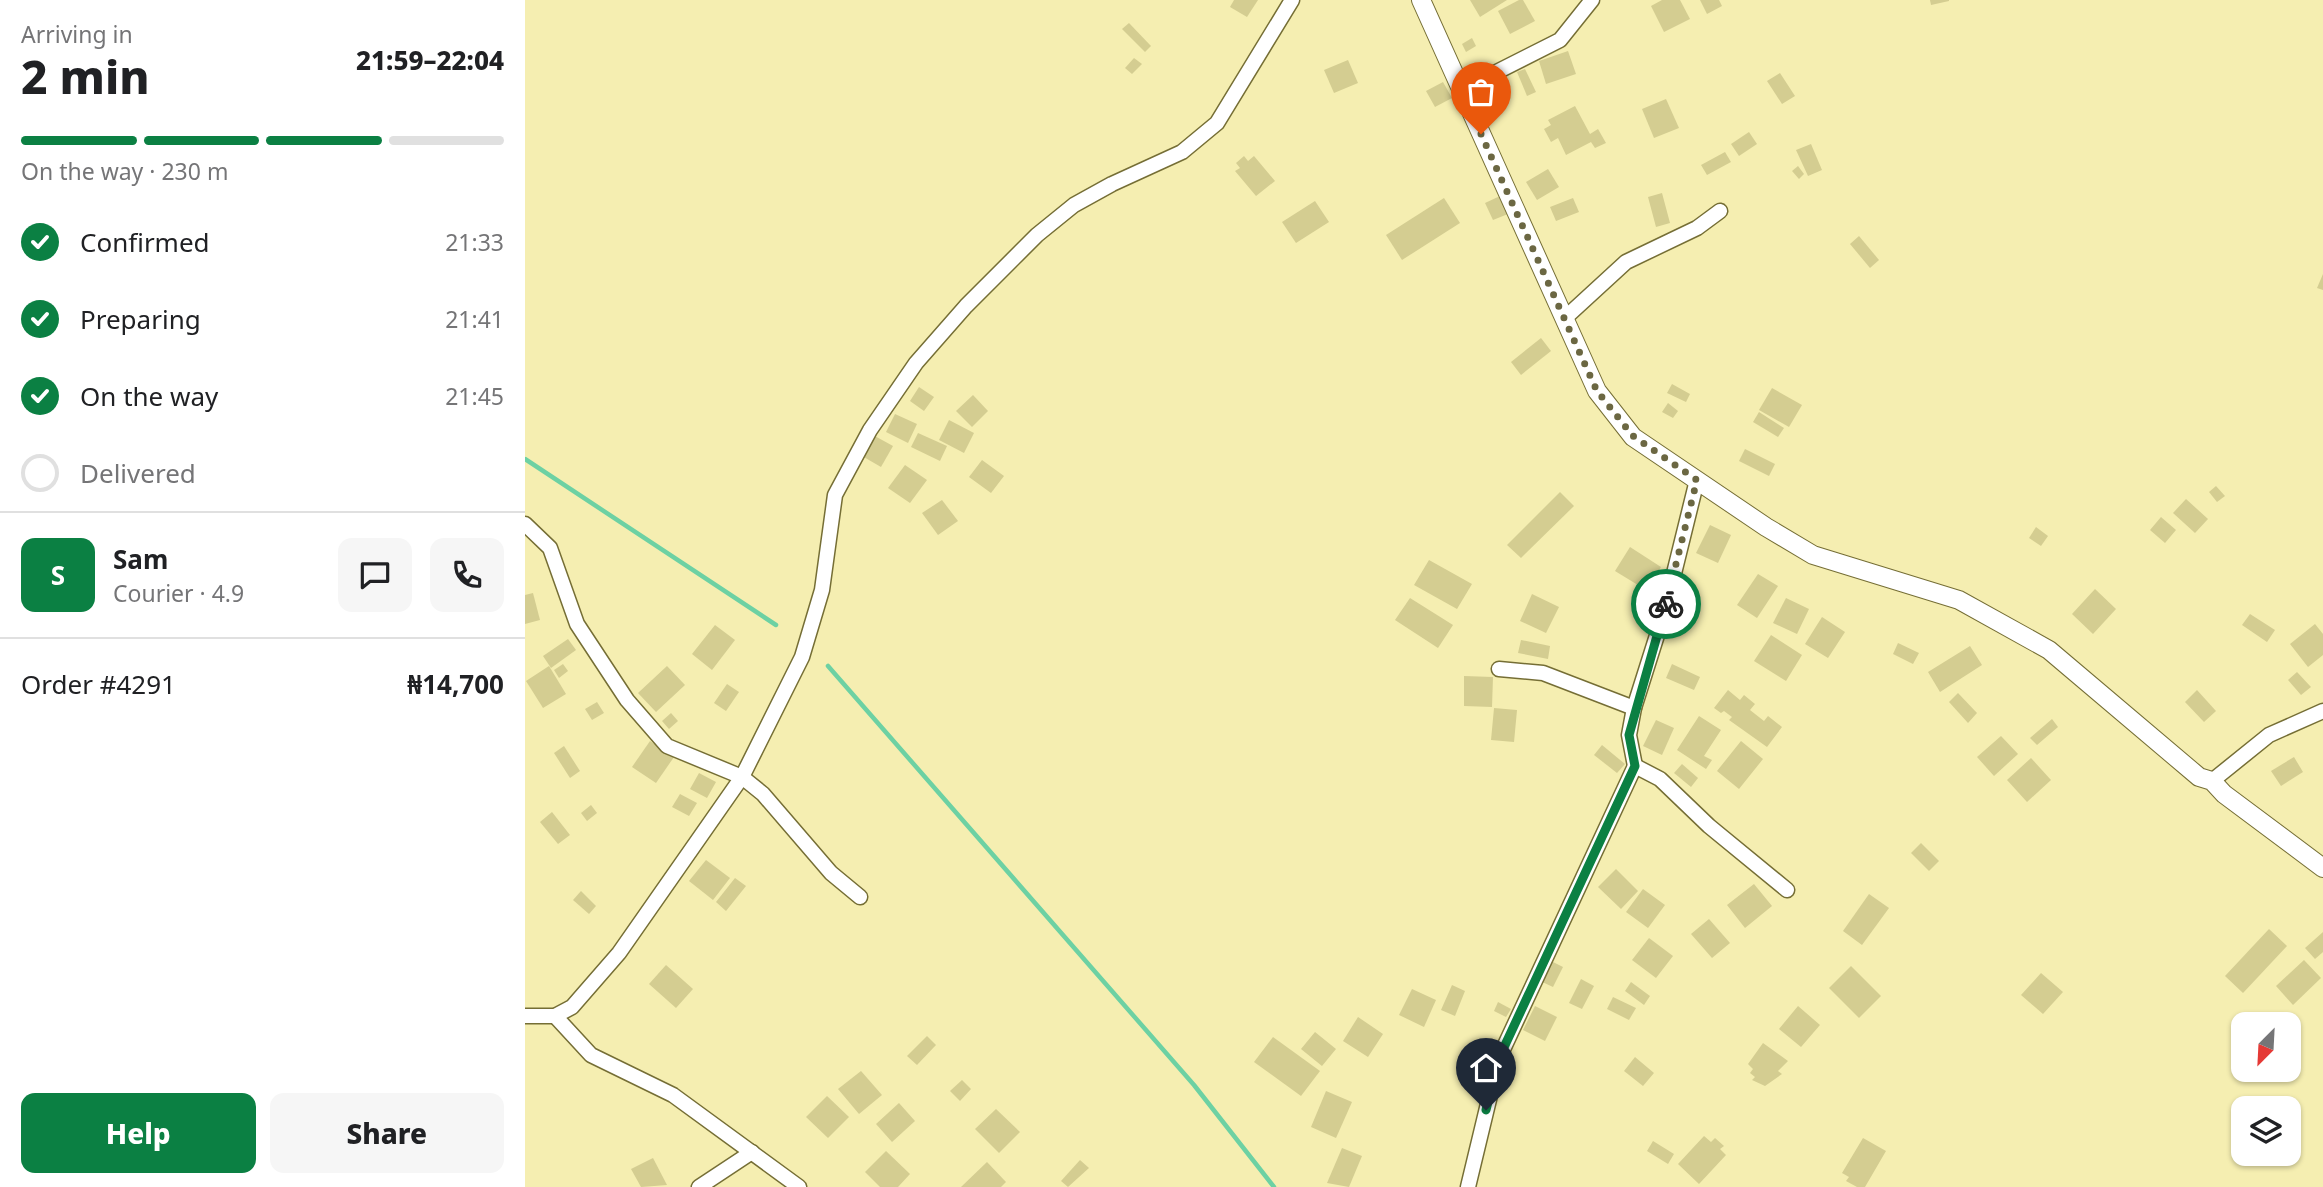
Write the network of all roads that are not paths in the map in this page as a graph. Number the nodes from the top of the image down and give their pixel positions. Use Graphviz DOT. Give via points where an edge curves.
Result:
graph roads {
  1 [pos="1292,0"];
  2 [pos="1422,0"];
  3 [pos="1592,0"];
  4 [pos="1461,90"];
  5 [pos="1720,211"];
  6 [pos="1566,318"];
  7 [pos="1697,480"];
  8 [pos="525,524"];
  9 [pos="1499,669"];
  10 [pos="1634,708"];
  11 [pos="2323,711"];
  12 [pos="1635,766"];
  13 [pos="742,777"];
  14 [pos="2212,781"];
  15 [pos="2323,868"];
  16 [pos="1787,890"];
  17 [pos="860,897"];
  18 [pos="525,1016"];
  19 [pos="555,1016"];
  20 [pos="752,1152"];
  21 [pos="699,1187"];
  22 [pos="799,1187"];
  23 [pos="1468,1187"];
  1 -- 13 [label="street" via="1217,123 1182,152 1074,205 1037,235 916,363 870,430 835,495 822,590 802,657"];
  2 -- 4 [label="street"];
  3 -- 4 [label="street" via="1560,40"];
  4 -- 6 [label="street"];
  5 -- 6 [label="street" via="1697,228 1626,262"];
  6 -- 7 [label="street" via="1597,391 1613,415 1633,436"];
  7 -- 10 [label="street" via="1665,610"];
  7 -- 14 [label="street" via="1813,555 1959,600 2002,621 2049,649 2199,778"];
  8 -- 13 [label="street" via="550,548 577,624 627,700 667,746"];
  9 -- 10 [label="street" via="1543,673"];
  10 -- 12 [label="street" via="1629,735"];
  11 -- 14 [label="street" via="2269,735"];
  12 -- 16 [label="street" via="1660,779"];
  12 -- 23 [label="street" via="1499,1058"];
  13 -- 17 [label="street" via="763,794 831,873"];
  13 -- 19 [label="street" via="618,953 572,1007"];
  14 -- 15 [label="street"];
  18 -- 19 [label="street"];
  19 -- 20 [label="street" via="591,1055 673,1096"];
  20 -- 21 [label="street"];
  20 -- 22 [label="street"];
}
